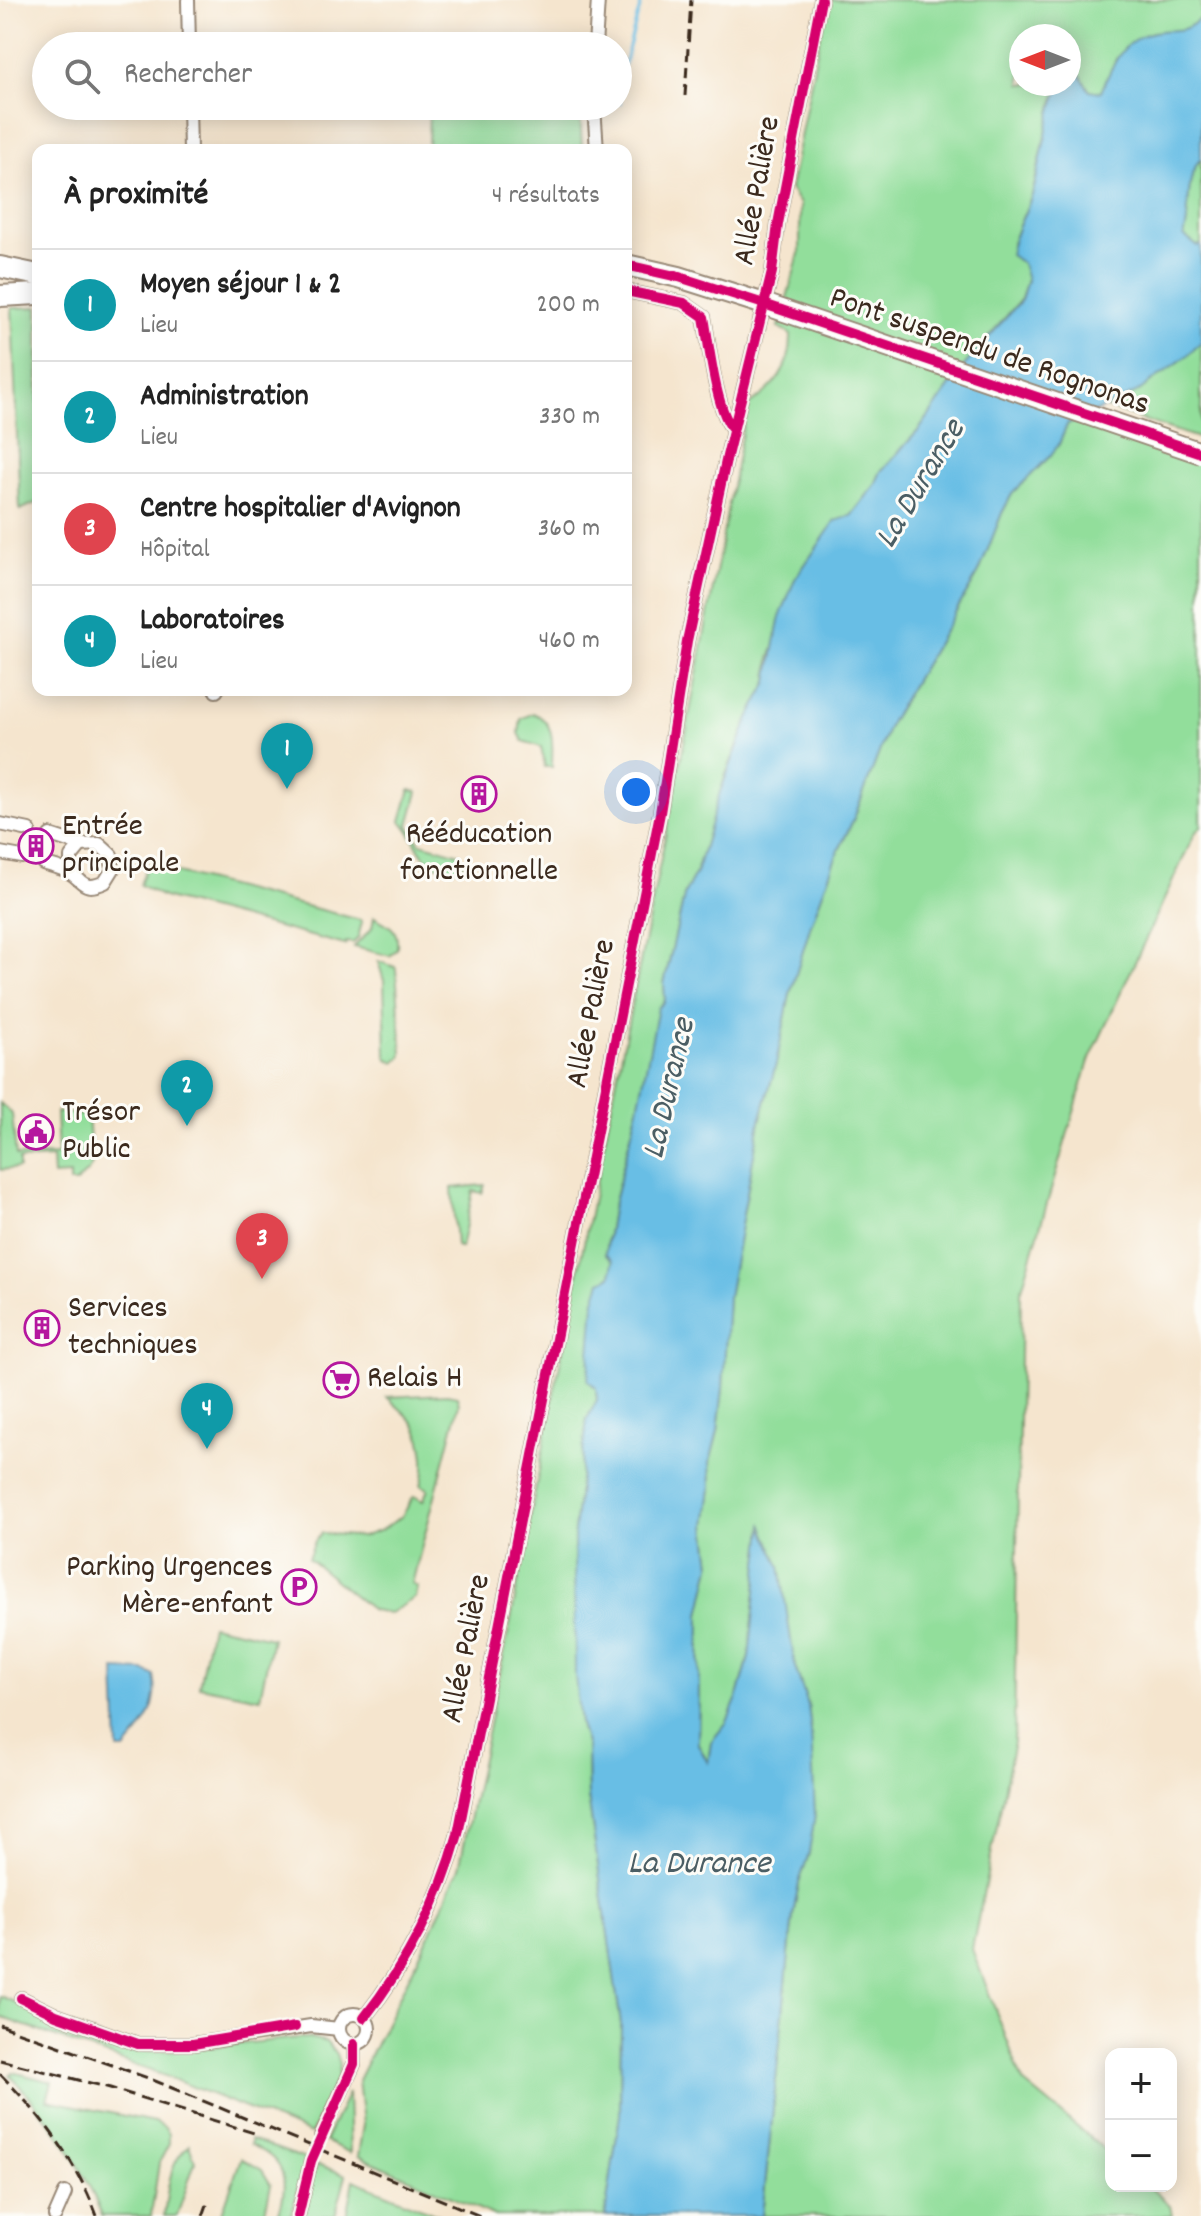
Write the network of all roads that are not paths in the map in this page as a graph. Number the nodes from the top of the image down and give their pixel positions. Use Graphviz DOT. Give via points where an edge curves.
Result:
graph roads {
  1 [pos="188,0"];
  2 [pos="598,0"];
  3 [pos="821,0"];
  4 [pos="189,32"];
  5 [pos="596,32"];
  6 [pos="189,120"];
  7 [pos="595,120"];
  8 [pos="190,144"];
  9 [pos="597,144"];
  10 [pos="632,266"];
  11 [pos="0,267"];
  12 [pos="32,274"];
  13 [pos="632,292"];
  14 [pos="32,294"];
  15 [pos="0,296"];
  16 [pos="733,429"];
  17 [pos="1201,453"];
  18 [pos="0,824"];
  19 [pos="29,830"];
  20 [pos="50,835"];
  21 [pos="81,845"];
  22 [pos="0,853"];
  23 [pos="22,857"];
  24 [pos="43,863"];
  25 [pos="71,873"];
  26 [pos="21,1998"];
  27 [pos="364,2018"];
  28 [pos="339,2029"];
  29 [pos="354,2044"];
  30 [pos="321,2137"];
  31 [pos="311,2161"];
  32 [pos="65,2193"];
  33 [pos="55,2216"];
  34 [pos="298,2216"];
  1 -- 4 [label="street"];
  2 -- 5 [label="street"];
  3 -- 16 [label="street, Allée Palière" via="772,272"];
  6 -- 8 [label="street"];
  7 -- 9 [label="street"];
  10 -- 17 [label="main road, Pont suspendu de Rognonas, bridge" via="761,303"];
  11 -- 12 [label="main road"];
  13 -- 16 [label="street" via="684,303 704,317 718,388"];
  14 -- 15 [label="main road"];
  16 -- 27 [label="street, Allée Palière" via="687,641 660,813 458,1834 413,1946"];
  18 -- 19 [label="street"];
  20 -- 21 [label="street"];
  21 -- 25 [label="street" via="71,857"];
  21 -- 25 [label="street" via="93,842 106,848 113,869 97,886 81,884"];
  22 -- 23 [label="street"];
  24 -- 25 [label="street"];
  26 -- 28 [label="street" via="138,2044 193,2044 311,2026"];
  27 -- 28 [label="street" via="346,2017"];
  27 -- 29 [label="street" via="369,2033"];
  28 -- 29 [label="street" via="343,2040"];
  29 -- 30 [label="street" via="354,2064"];
  31 -- 34 [label="street"];
  32 -- 33 [label="street"];
}
